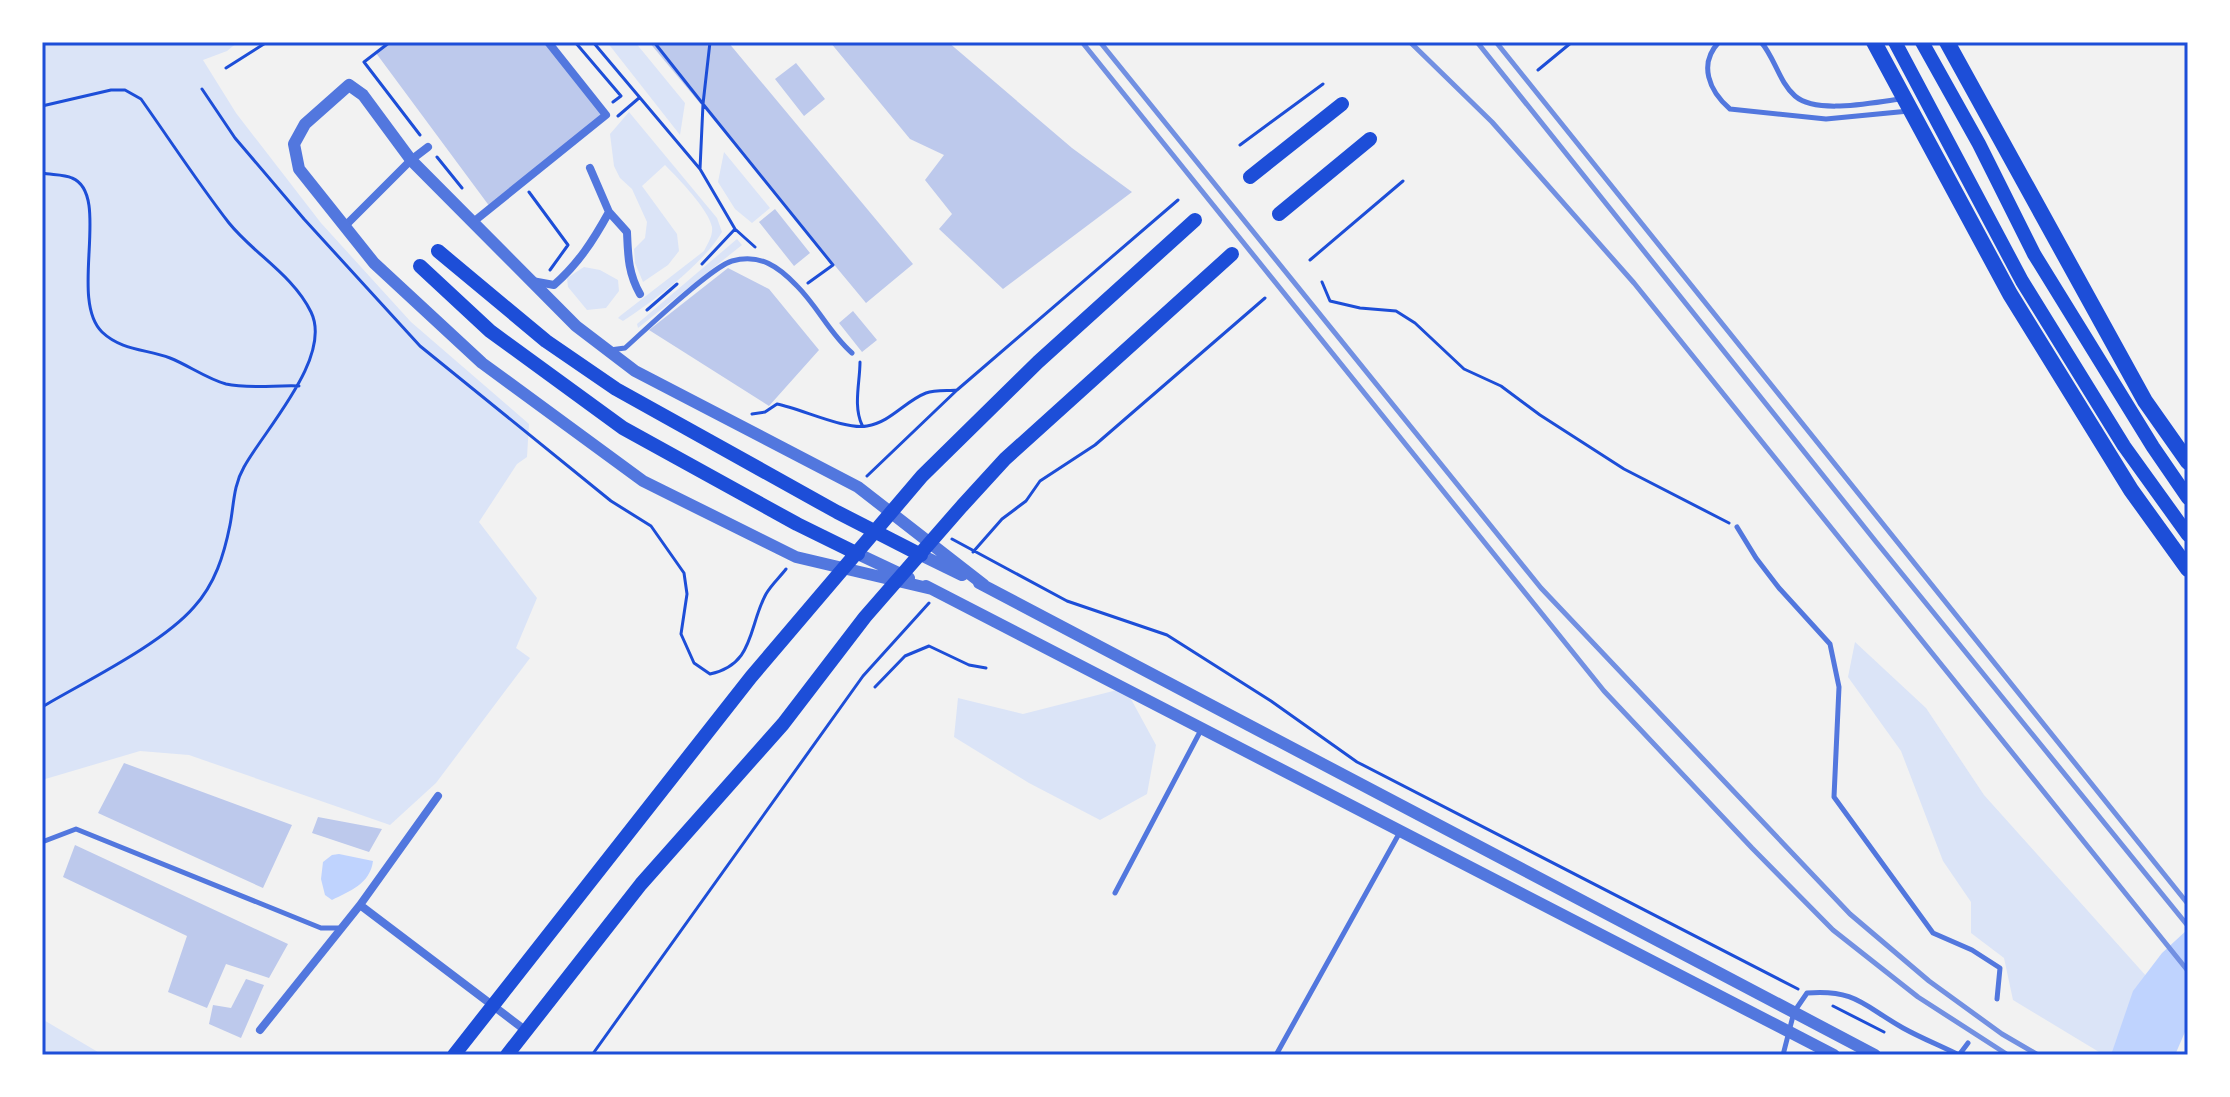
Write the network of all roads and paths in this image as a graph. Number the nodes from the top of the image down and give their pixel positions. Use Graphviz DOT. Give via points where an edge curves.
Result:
graph roads {
  1 [pos="267,42"];
  2 [pos="390,42"];
  3 [pos="548,42"];
  4 [pos="575,42"];
  5 [pos="593,42"];
  6 [pos="654,42"];
  7 [pos="710,42"];
  8 [pos="1572,42"];
  9 [pos="1719,42"];
  10 [pos="1761,42"];
  11 [pos="1874,42"];
  12 [pos="1895,42"];
  13 [pos="1922,42"];
  14 [pos="1947,42"];
  15 [pos="226,68"];
  16 [pos="1538,70"];
  17 [pos="1323,84"];
  18 [pos="639,98"];
  19 [pos="611,104"];
  20 [pos="703,104"];
  21 [pos="1342,104"];
  22 [pos="1909,105"];
  23 [pos="42,106"];
  24 [pos="614,119"];
  25 [pos="1370,139"];
  26 [pos="1240,145"];
  27 [pos="428,147"];
  28 [pos="411,160"];
  29 [pos="590,168"];
  30 [pos="700,169"];
  31 [pos="42,173"];
  32 [pos="1250,177"];
  33 [pos="1403,181"];
  34 [pos="527,190"];
  35 [pos="609,212"];
  36 [pos="483,213"];
  37 [pos="1279,214"];
  38 [pos="1195,220"];
  39 [pos="472,223"];
  40 [pos="344,227"];
  41 [pos="438,251"];
  42 [pos="1232,254"];
  43 [pos="1310,260"];
  44 [pos="764,261"];
  45 [pos="420,266"];
  46 [pos="529,281"];
  47 [pos="1322,282"];
  48 [pos="554,285"];
  49 [pos="800,288"];
  50 [pos="640,294"];
  51 [pos="1265,298"];
  52 [pos="609,350"];
  53 [pos="852,353"];
  54 [pos="299,386"];
  55 [pos="957,390"];
  56 [pos="755,421"];
  57 [pos="862,425"];
  58 [pos="2188,462"];
  59 [pos="2188,498"];
  60 [pos="891,514"];
  61 [pos="1737,527"];
  62 [pos="941,531"];
  63 [pos="876,532"];
  64 [pos="2188,535"];
  65 [pos="926,549"];
  66 [pos="973,552"];
  67 [pos="858,554"];
  68 [pos="961,566"];
  69 [pos="844,569"];
  70 [pos="2188,569"];
  71 [pos="899,579"];
  72 [pos="984,585"];
  73 [pos="936,591"];
  74 [pos="986,668"];
  75 [pos="875,687"];
  76 [pos="42,707"];
  77 [pos="1201,730"];
  78 [pos="438,796"];
  79 [pos="1401,831"];
  80 [pos="42,842"];
  81 [pos="1115,893"];
  82 [pos="360,905"];
  83 [pos="338,928"];
  84 [pos="1807,993"];
  85 [pos="1997,999"];
  86 [pos="494,1005"];
  87 [pos="1794,1012"];
  88 [pos="260,1030"];
  89 [pos="525,1030"];
  90 [pos="1789,1033"];
  91 [pos="1889,1034"];
  92 [pos="1968,1043"];
  93 [pos="454,1055"];
  94 [pos="507,1055"];
  95 [pos="592,1055"];
  96 [pos="1276,1055"];
  97 [pos="1783,1055"];
  98 [pos="1834,1055"];
  99 [pos="1875,1055"];
  1 -- 15 [label="path"];
  2 -- 27 [label="path" via="364,62"];
  3 -- 36 [label="street" via="606,115"];
  4 -- 19 [label="path" via="621,96"];
  5 -- 18 [label="path"];
  6 -- 20 [label="path"];
  7 -- 20 [label="path"];
  8 -- 16 [label="path"];
  9 -- 22 [label="lane" via="1706,60 1706,70 1730,109 1826,119"];
  10 -- 22 [label="lane" via="1787,86 1807,103"];
  11 -- 22 [label="main road"];
  12 -- 64 [label="main road" via="2022,281 2124,446"];
  13 -- 59 [label="main road" via="2034,254"];
  14 -- 58 [label="main road" via="2145,401"];
  17 -- 26 [label="path"];
  18 -- 24 [label="path"];
  18 -- 30 [label="path"];
  20 -- 30 [label="path"];
  20 -- 49 [label="path" via="833,265"];
  21 -- 32 [label="main road"];
  22 -- 70 [label="main road" via="2017,306 2131,490"];
  23 -- 54 [label="path" via="111,90 125,90 141,99 230,224 288,280 312,313 316,340"];
  25 -- 37 [label="main road"];
  27 -- 28 [label="street"];
  27 -- 36 [label="path"];
  28 -- 39 [label="street"];
  28 -- 40 [label="street"];
  28 -- 40 [label="street" via="363,95 349,85 305,124 294,144 299,169"];
  29 -- 35 [label="street"];
  30 -- 44 [label="path" via="735,229"];
  31 -- 54 [label="path" via="73,178 89,199 86,298 101,331 131,350 167,357 225,384"];
  33 -- 43 [label="path"];
  34 -- 48 [label="path" via="568,245 545,276"];
  35 -- 48 [label="street" via="582,256"];
  35 -- 50 [label="street" via="627,232 628,263"];
  36 -- 39 [label="street"];
  38 -- 60 [label="main road" via="1038,362 922,476"];
  39 -- 46 [label="street"];
  40 -- 69 [label="street" via="374,263 482,363 643,481 796,557"];
  41 -- 63 [label="main road" via="546,341 616,389"];
  42 -- 62 [label="main road" via="1005,459"];
  44 -- 49 [label="lane"];
  44 -- 52 [label="lane" via="730,261 625,348"];
  45 -- 67 [label="main road" via="490,331 623,428"];
  46 -- 48 [label="street"];
  46 -- 52 [label="street"];
  47 -- 61 [label="path" via="1330,301 1396,311 1464,369 1501,386 1624,469"];
  49 -- 53 [label="lane"];
  51 -- 66 [label="path" via="1095,445 1040,481"];
  52 -- 60 [label="street" via="635,371 858,487"];
  53 -- 57 [label="path" via="860,358 857,393"];
  54 -- 76 [label="path" via="241,471 219,570 194,608 159,637"];
  55 -- 56 [label="path" via="926,393 867,427 841,425 777,404 765,412 741,414"];
  60 -- 63 [label="main road"];
  60 -- 65 [label="street"];
  61 -- 85 [label="lane" via="1779,588 1830,644 1839,687 1834,797 1933,933 2000,968"];
  62 -- 65 [label="main road"];
  62 -- 66 [label="path"];
  63 -- 65 [label="main road"];
  63 -- 67 [label="main road"];
  65 -- 68 [label="street"];
  65 -- 71 [label="main road"];
  65 -- 72 [label="street"];
  66 -- 68 [label="path"];
  66 -- 84 [label="path" via="1067,601 1167,635 1357,762"];
  67 -- 69 [label="main road"];
  67 -- 71 [label="street"];
  68 -- 72 [label="street"];
  69 -- 71 [label="street"];
  69 -- 86 [label="main road" via="751,677"];
  71 -- 73 [label="street"];
  71 -- 89 [label="main road"];
  72 -- 87 [label="street"];
  73 -- 77 [label="street"];
  73 -- 95 [label="path" via="863,676"];
  74 -- 75 [label="path" via="929,646 905,656"];
  77 -- 79 [label="street"];
  77 -- 81 [label="lane"];
  78 -- 82 [label="street"];
  79 -- 90 [label="street"];
  79 -- 96 [label="lane"];
  80 -- 83 [label="lane" via="76,829 321,928"];
  82 -- 86 [label="street"];
  82 -- 88 [label="street"];
  84 -- 87 [label="lane"];
  84 -- 91 [label="path"];
  84 -- 92 [label="lane" via="1834,991 1871,1006 1959,1055"];
  86 -- 89 [label="street"];
  86 -- 93 [label="main road"];
  87 -- 90 [label="lane"];
  87 -- 99 [label="street"];
  89 -- 94 [label="main road"];
  90 -- 97 [label="lane"];
  90 -- 98 [label="street"];
}
